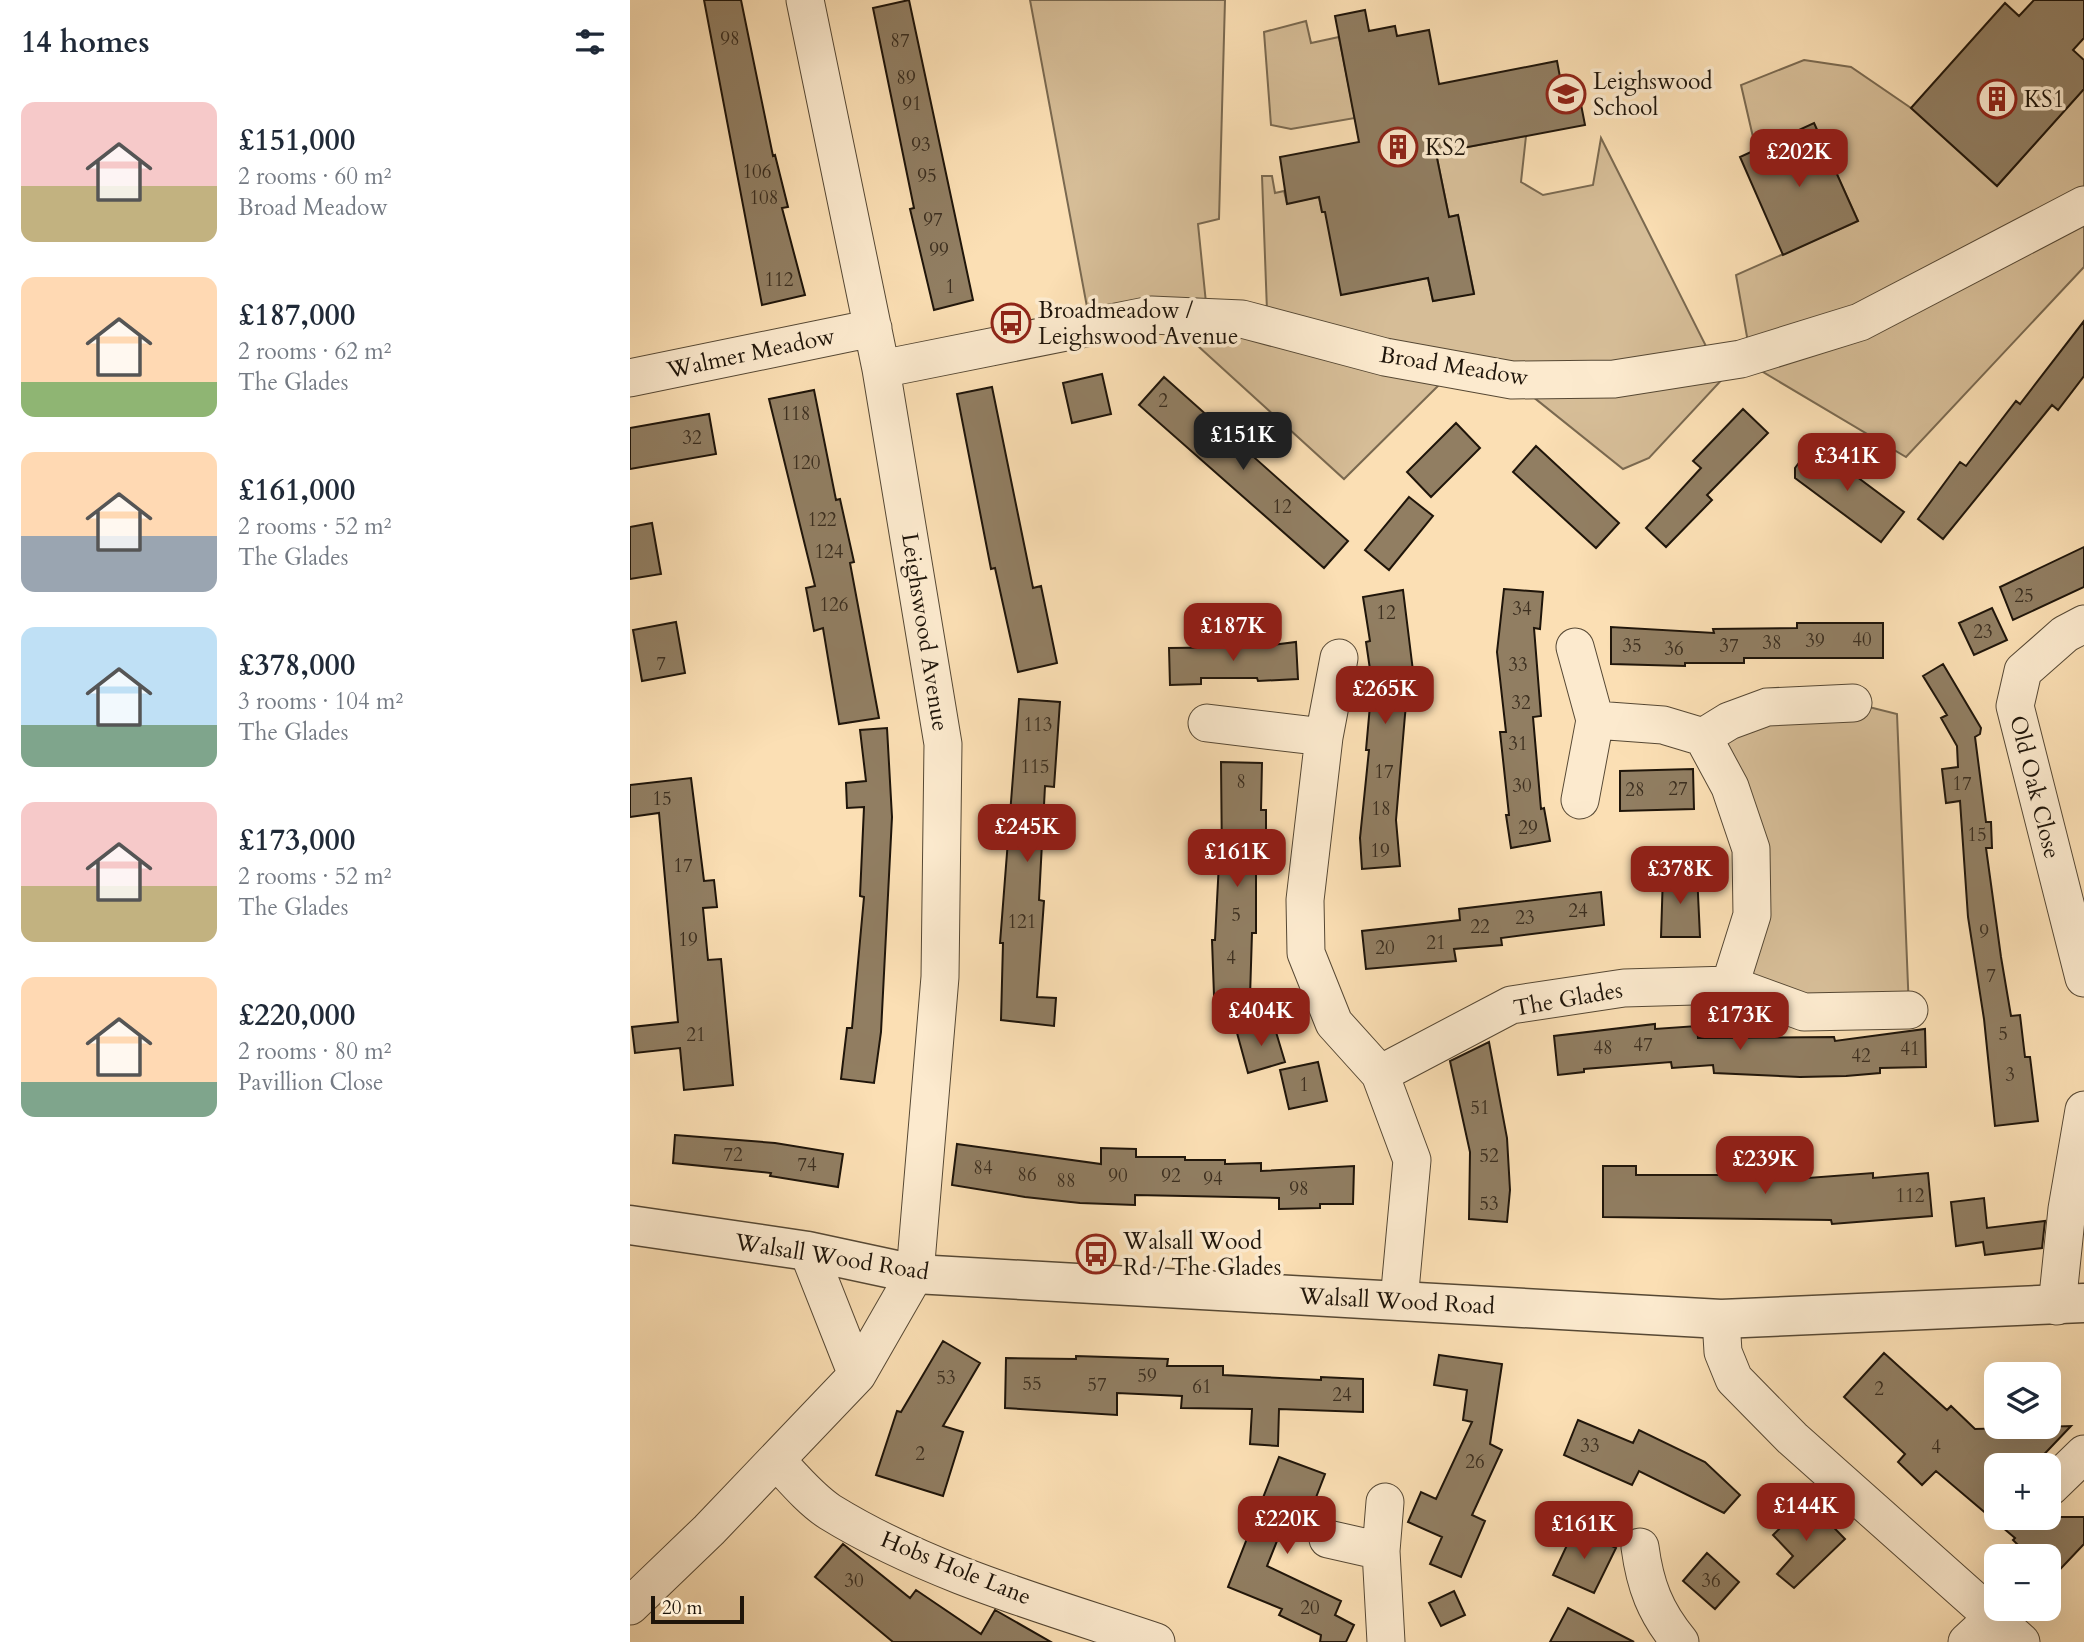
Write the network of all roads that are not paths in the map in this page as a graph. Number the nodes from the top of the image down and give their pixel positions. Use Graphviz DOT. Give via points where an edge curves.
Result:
graph roads {
  1 [pos="804,0"];
  2 [pos="2084,205"];
  3 [pos="873,328"];
  4 [pos="881,369"];
  5 [pos="630,378"];
  6 [pos="2084,624"];
  7 [pos="1575,647"];
  8 [pos="1339,658"];
  9 [pos="1853,703"];
  10 [pos="1594,720"];
  11 [pos="1207,723"];
  12 [pos="1324,737"];
  13 [pos="1703,737"];
  14 [pos="1580,800"];
  15 [pos="2084,978"];
  16 [pos="1730,985"];
  17 [pos="1909,1010"];
  18 [pos="1380,1074"];
  19 [pos="2084,1110"];
  20 [pos="630,1225"];
  21 [pos="808,1251"];
  22 [pos="915,1274"];
  23 [pos="1399,1301"];
  24 [pos="2071,1305"];
  25 [pos="1721,1319"];
  26 [pos="857,1375"];
  27 [pos="2084,1454"];
  28 [pos="776,1460"];
  29 [pos="2061,1476"];
  30 [pos="1385,1502"];
  31 [pos="1328,1539"];
  32 [pos="1640,1547"];
  33 [pos="1381,1551"];
  34 [pos="630,1606"];
  35 [pos="1984,1608"];
  36 [pos="1990,1621"];
  37 [pos="1998,1621"];
  38 [pos="1156,1642"];
  39 [pos="1386,1642"];
  40 [pos="1680,1642"];
  41 [pos="1967,1642"];
  42 [pos="2021,1642"];
  1 -- 3 [label="street, Leighswood Avenue"];
  2 -- 4 [label="street, Broad Meadow" via="1860,322 1741,359 1614,379 1512,380 1385,357 1242,319 1152,315"];
  3 -- 4 [label="street, Leighswood Avenue"];
  3 -- 5 [label="street, Walmer Meadow"];
  4 -- 22 [label="street, Leighswood Avenue" via="943,744 940,978"];
  6 -- 15 [label="street, Old Oak Close" via="2065,634 2023,671 2015,706"];
  7 -- 10 [label="street"];
  8 -- 12 [label="street"];
  9 -- 13 [label="street" via="1767,707"];
  10 -- 13 [label="street" via="1663,725"];
  10 -- 14 [label="street"];
  11 -- 12 [label="street"];
  12 -- 18 [label="street" via="1305,900 1306,953 1334,1023"];
  13 -- 16 [label="street" via="1730,787 1751,849 1752,915"];
  16 -- 17 [label="street, The Glades" via="1804,1012"];
  16 -- 18 [label="street, The Glades" via="1624,988 1511,1006"];
  18 -- 23 [label="street" via="1412,1160"];
  19 -- 24 [label="street" via="2067,1209"];
  20 -- 21 [label="street, Walsall Wood Road"];
  21 -- 22 [label="street, Walsall Wood Road"];
  21 -- 26 [label="street"];
  22 -- 23 [label="street, Walsall Wood Road"];
  22 -- 26 [label="street"];
  23 -- 25 [label="street, Walsall Wood Road"];
  24 -- 25 [label="street, Walsall Wood Road"];
  25 -- 35 [label="street" via="1723,1352 1734,1380 1792,1438"];
  26 -- 28 [label="street"];
  27 -- 29 [label="street"];
  28 -- 34 [label="street"];
  28 -- 38 [label="street, Hobs Hole Lane" via="827,1510 887,1542 946,1569"];
  30 -- 33 [label="street"];
  31 -- 33 [label="street"];
  32 -- 40 [label="street" via="1644,1582 1661,1619"];
  33 -- 39 [label="street"];
  36 -- 41 [label="street"];
  37 -- 42 [label="street"];
}
